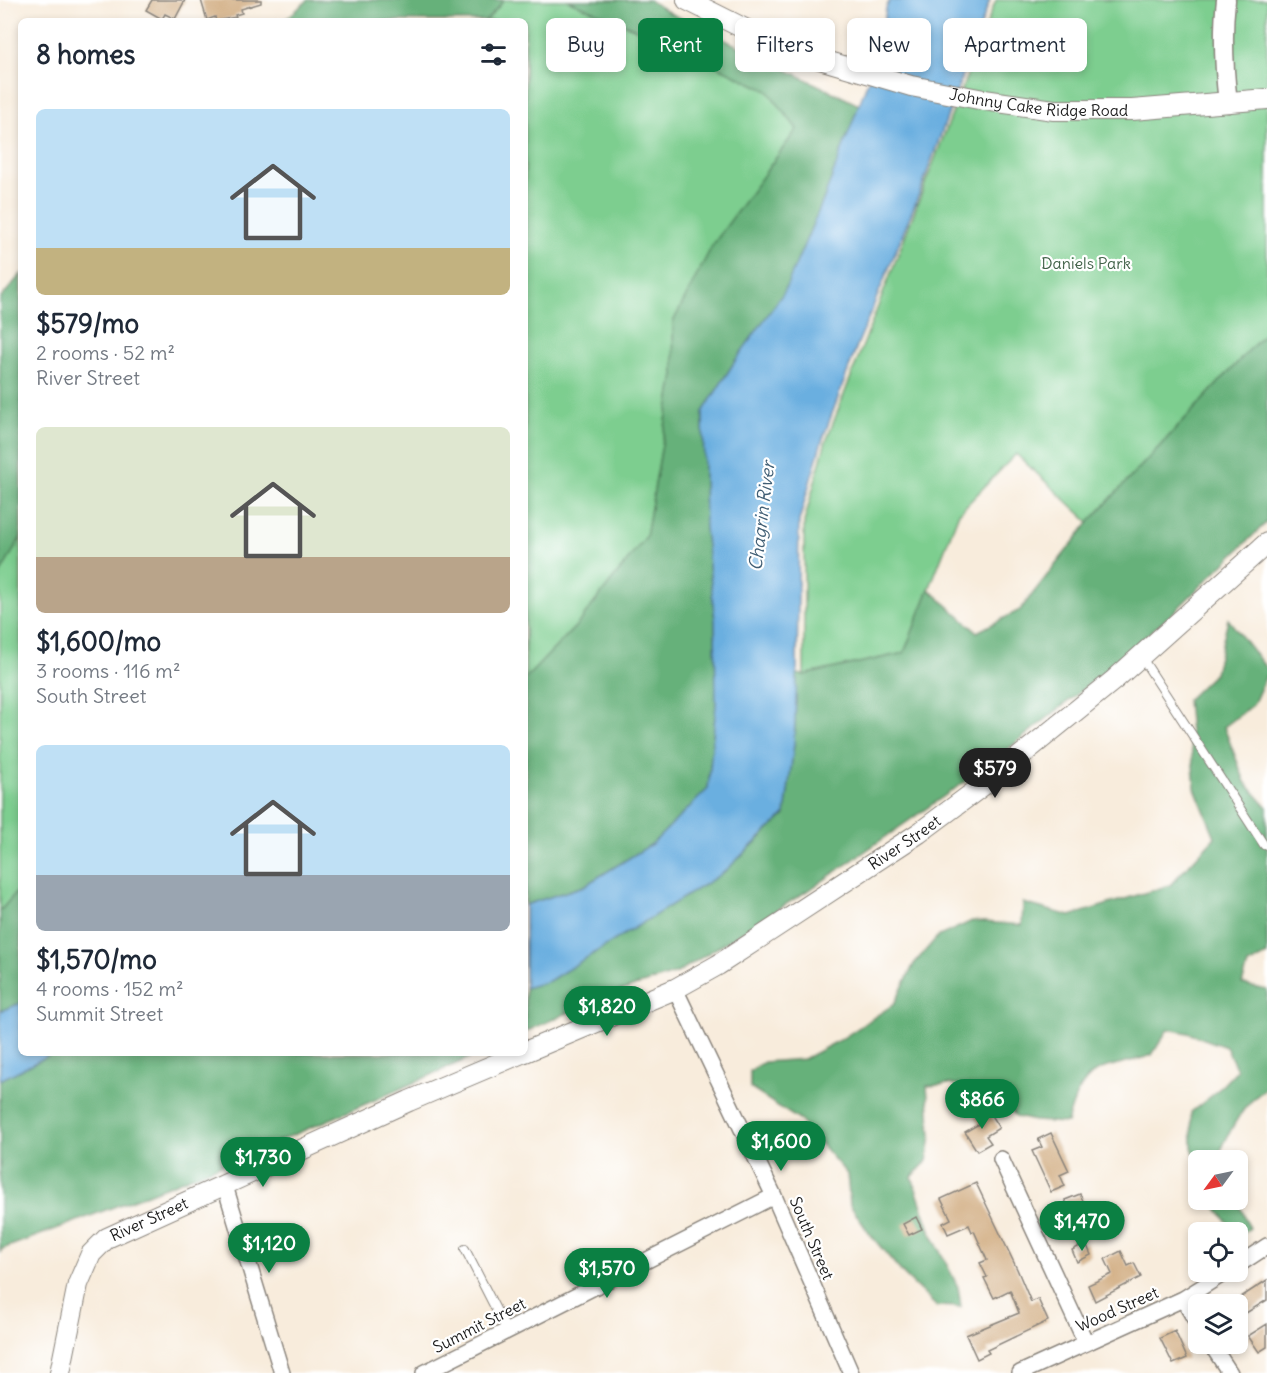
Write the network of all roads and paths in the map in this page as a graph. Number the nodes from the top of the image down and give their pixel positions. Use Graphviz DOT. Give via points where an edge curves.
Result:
graph roads {
  1 [pos="687,0"];
  2 [pos="1226,0"];
  3 [pos="1267,99"];
  4 [pos="1228,103"];
  5 [pos="1267,543"];
  6 [pos="1141,656"];
  7 [pos="1264,845"];
  8 [pos="675,988"];
  9 [pos="528,1050"];
  10 [pos="515,1056"];
  11 [pos="1001,1159"];
  12 [pos="225,1185"];
  13 [pos="774,1196"];
  14 [pos="1267,1246"];
  15 [pos="465,1249"];
  16 [pos="1248,1258"];
  17 [pos="1210,1282"];
  18 [pos="1183,1299"];
  19 [pos="1188,1307"];
  20 [pos="507,1331"];
  21 [pos="1086,1343"];
  22 [pos="1218,1354"];
  23 [pos="60,1373"];
  24 [pos="282,1373"];
  25 [pos="424,1373"];
  26 [pos="851,1373"];
  27 [pos="1020,1373"];
  28 [pos="1230,1373"];
  1 -- 4 [label="main road, Johnny Cake Ridge Road" via="816,58 910,86 1054,111"];
  2 -- 4 [label="street" via="1224,64"];
  3 -- 4 [label="main road, Johnny Cake Ridge Road"];
  5 -- 6 [label="main road, River Street"];
  6 -- 7 [label="lane"];
  6 -- 8 [label="main road, River Street" via="919,833 745,948"];
  8 -- 9 [label="main road, River Street"];
  8 -- 13 [label="street, South Street"];
  10 -- 12 [label="main road, River Street"];
  11 -- 21 [label="street"];
  12 -- 23 [label="main road, River Street" via="107,1238 91,1254 78,1284"];
  12 -- 24 [label="street"];
  13 -- 20 [label="street, Summit Street"];
  13 -- 26 [label="street, South Street"];
  14 -- 16 [label="street"];
  15 -- 20 [label="lane"];
  17 -- 18 [label="street, Wood Street"];
  18 -- 19 [label="street"];
  18 -- 21 [label="street, Wood Street"];
  20 -- 25 [label="street, Summit Street"];
  21 -- 27 [label="street, Wood Street"];
  22 -- 28 [label="street"];
}
